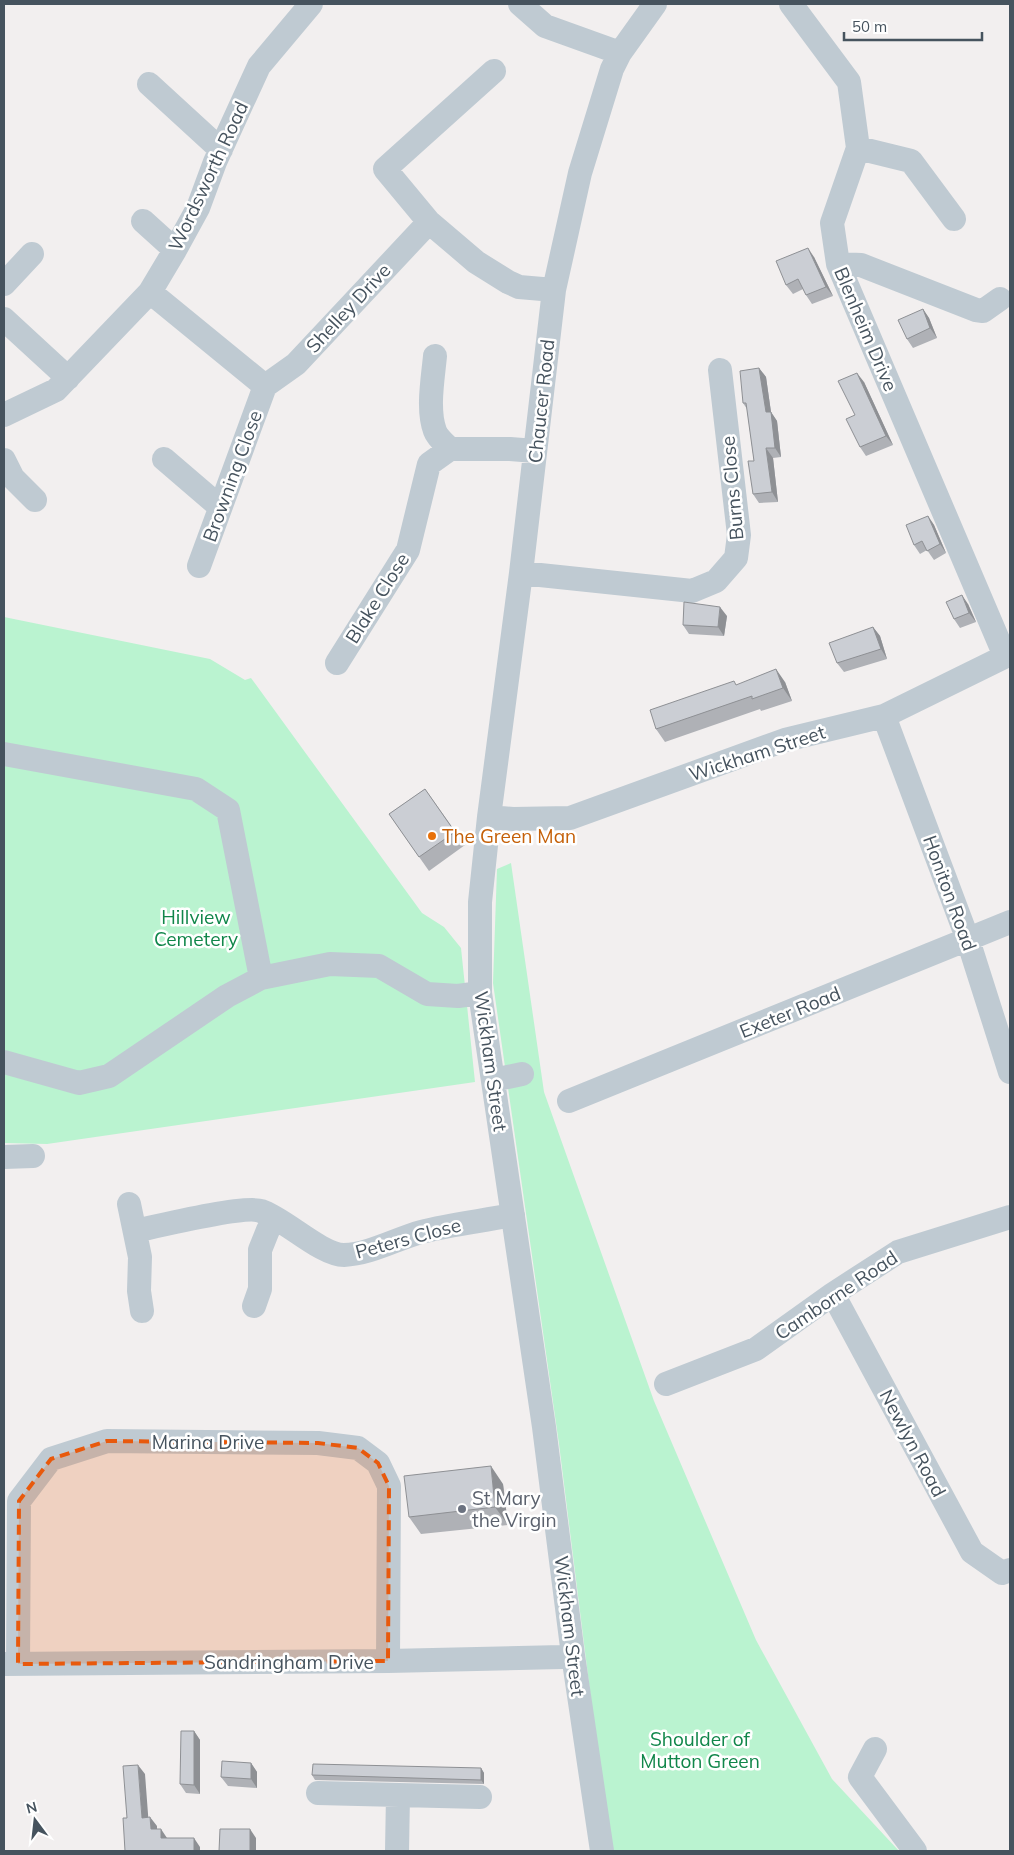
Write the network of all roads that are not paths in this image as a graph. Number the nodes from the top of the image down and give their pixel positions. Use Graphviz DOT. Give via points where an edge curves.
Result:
graph roads {
  1 [pos="311,4"];
  2 [pos="520,4"];
  3 [pos="655,4"];
  4 [pos="791,4"];
  5 [pos="620,53"];
  6 [pos="494,71"];
  7 [pos="149,84"];
  8 [pos="858,148"];
  9 [pos="220,150"];
  10 [pos="954,219"];
  11 [pos="142,221"];
  12 [pos="429,222"];
  13 [pos="175,250"];
  14 [pos="32,254"];
  15 [pos="838,264"];
  16 [pos="4,284"];
  17 [pos="554,290"];
  18 [pos="150,292"];
  19 [pos="1000,299"];
  20 [pos="4,319"];
  21 [pos="435,356"];
  22 [pos="720,370"];
  23 [pos="68,378"];
  24 [pos="265,386"];
  25 [pos="4,415"];
  26 [pos="450,449"];
  27 [pos="536,451"];
  28 [pos="4,460"];
  29 [pos="164,460"];
  30 [pos="35,500"];
  31 [pos="220,507"];
  32 [pos="199,566"];
  33 [pos="521,573"];
  34 [pos="1008,655"];
  35 [pos="337,663"];
  36 [pos="884,716"];
  37 [pos="4,754"];
  38 [pos="488,817"];
  39 [pos="1010,922"];
  40 [pos="968,940"];
  41 [pos="261,978"];
  42 [pos="480,993"];
  43 [pos="4,1062"];
  44 [pos="1010,1072"];
  45 [pos="522,1074"];
  46 [pos="493,1080"];
  47 [pos="569,1101"];
  48 [pos="33,1156"];
  49 [pos="4,1157"];
  50 [pos="129,1204"];
  51 [pos="514,1215"];
  52 [pos="1010,1217"];
  53 [pos="276,1219"];
  54 [pos="135,1231"];
  55 [pos="833,1294"];
  56 [pos="254,1306"];
  57 [pos="142,1311"];
  58 [pos="666,1384"];
  59 [pos="1010,1570"];
  60 [pos="573,1655"];
  61 [pos="388,1661"];
  62 [pos="11,1664"];
  63 [pos="875,1749"];
  64 [pos="318,1793"];
  65 [pos="398,1795"];
  66 [pos="480,1797"];
  67 [pos="397,1851"];
  68 [pos="602,1851"];
  69 [pos="915,1851"];
  1 -- 9 [label="street, Wordsworth Road" via="258,66"];
  2 -- 5 [label="street" via="544,26"];
  3 -- 5 [label="street, Chaucer Road"];
  4 -- 8 [label="street, Blenheim Drive" via="849,82"];
  5 -- 17 [label="street, Chaucer Road" via="612,69 580,173"];
  6 -- 12 [label="street" via="385,169"];
  7 -- 9 [label="street"];
  8 -- 10 [label="street" via="911,161"];
  8 -- 15 [label="street, Blenheim Drive" via="832,223"];
  9 -- 13 [label="street, Wordsworth Road" via="198,208"];
  11 -- 13 [label="street"];
  12 -- 17 [label="street" via="476,262 508,282 519,287"];
  12 -- 24 [label="street, Shelley Drive" via="296,364"];
  13 -- 18 [label="street, Wordsworth Road"];
  14 -- 16 [label="street"];
  15 -- 19 [label="street" via="861,265 976,310 983,311"];
  15 -- 34 [label="street, Blenheim Drive"];
  17 -- 27 [label="street, Chaucer Road"];
  18 -- 23 [label="street, Wordsworth Road"];
  18 -- 24 [label="street"];
  20 -- 23 [label="street"];
  21 -- 26 [label="street" via="432,418 435,432"];
  22 -- 33 [label="street, Burns Close" via="739,535 736,558 716,581 692,591"];
  23 -- 25 [label="street, Wordsworth Road" via="56,390"];
  24 -- 31 [label="street, Browning Close"];
  26 -- 27 [label="street"];
  26 -- 35 [label="street, Blake Close" via="429,464 408,550"];
  27 -- 33 [label="street, Chaucer Road"];
  28 -- 30 [label="street" via="14,478"];
  29 -- 31 [label="street"];
  31 -- 32 [label="street, Browning Close"];
  33 -- 38 [label="street, Chaucer Road"];
  34 -- 36 [label="street, Wickham Street"];
  36 -- 38 [label="street, Wickham Street" via="785,740 570,818"];
  36 -- 40 [label="street, Honiton Road"];
  37 -- 41 [label="street" via="196,789 228,810"];
  38 -- 42 [label="street, Wickham Street" via="480,902"];
  39 -- 40 [label="street, Exeter Road"];
  40 -- 44 [label="street, Honiton Road"];
  40 -- 47 [label="street, Exeter Road"];
  41 -- 42 [label="street" via="330,964 379,966 427,994 458,996"];
  41 -- 43 [label="street" via="227,996 109,1076 79,1083"];
  42 -- 46 [label="street, Wickham Street"];
  45 -- 46 [label="street"];
  46 -- 51 [label="street, Wickham Street"];
  48 -- 49 [label="street"];
  50 -- 54 [label="street"];
  51 -- 53 [label="street, Peters Close" via="420,1232 343,1255 328,1250"];
  51 -- 60 [label="street, Wickham Street"];
  52 -- 55 [label="street, Camborne Road" via="898,1252"];
  53 -- 54 [label="street, Peters Close" via="260,1210 241,1210"];
  53 -- 56 [label="street" via="260,1250 260,1289"];
  54 -- 57 [label="street" via="140,1257"];
  55 -- 58 [label="street, Camborne Road" via="756,1349"];
  55 -- 59 [label="street, Newlyn Road" via="972,1552 1002,1573"];
  60 -- 61 [label="street, Sandringham Drive"];
  60 -- 68 [label="street, Wickham Street"];
  61 -- 62 [label="street, Sandringham Drive"];
  61 -- 62 [label="street, Marina Drive" via="389,1486 378,1463 358,1448 318,1443 107,1441 51,1459 19,1501"];
  63 -- 69 [label="street" via="860,1777"];
  64 -- 65 [label="street"];
  65 -- 66 [label="street"];
  65 -- 67 [label="street"];
}
